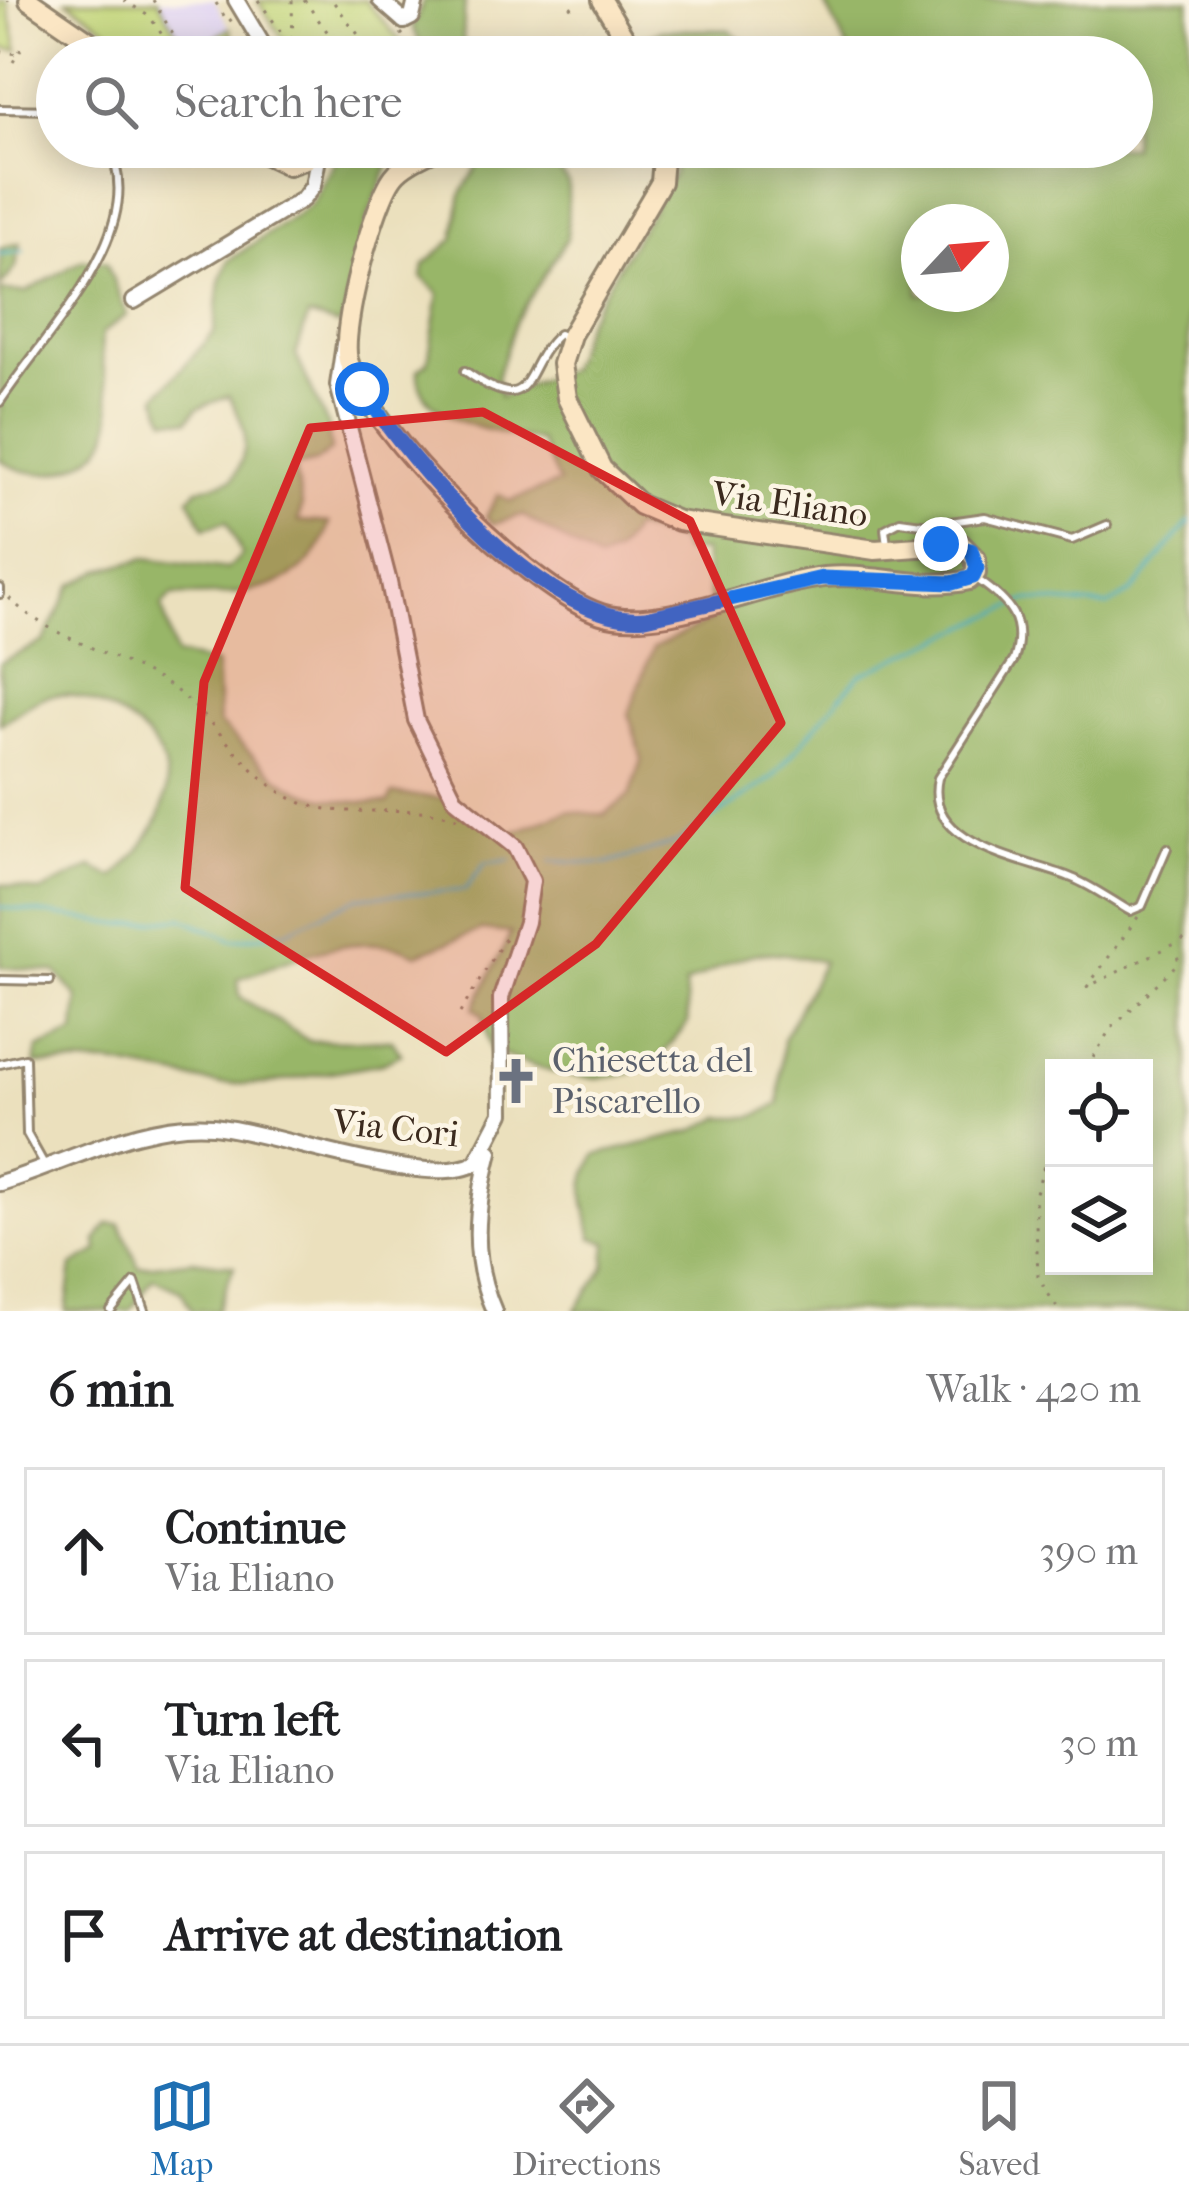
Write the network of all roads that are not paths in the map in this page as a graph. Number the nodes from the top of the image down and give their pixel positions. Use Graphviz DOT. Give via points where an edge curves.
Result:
graph roads {
  1 [pos="236,0"];
  2 [pos="380,0"];
  3 [pos="401,0"];
  4 [pos="416,0"];
  5 [pos="602,0"];
  6 [pos="24,2"];
  7 [pos="404,21"];
  8 [pos="78,36"];
  9 [pos="260,36"];
  10 [pos="628,36"];
  11 [pos="0,109"];
  12 [pos="36,110"];
  13 [pos="117,168"];
  14 [pos="314,168"];
  15 [pos="403,168"];
  16 [pos="662,168"];
  17 [pos="134,301"];
  18 [pos="347,333"];
  19 [pos="569,339"];
  20 [pos="465,371"];
  21 [pos="0,402"];
  22 [pos="1107,525"];
  23 [pos="888,550"];
  24 [pos="973,577"];
  25 [pos="1167,848"];
  26 [pos="0,980"];
  27 [pos="50,981"];
  28 [pos="0,1064"];
  29 [pos="495,1134"];
  30 [pos="48,1168"];
  31 [pos="0,1183"];
  32 [pos="110,1311"];
  33 [pos="146,1311"];
  34 [pos="494,1311"];
  1 -- 9 [label="street"];
  2 -- 7 [label="street"];
  3 -- 7 [label="street"];
  4 -- 7 [label="street"];
  5 -- 10 [label="street"];
  6 -- 8 [label="street"];
  11 -- 12 [label="lane"];
  13 -- 21 [label="lane" via="116,225"];
  14 -- 17 [label="street" via="302,199"];
  15 -- 18 [label="street" via="390,181"];
  16 -- 19 [label="street, Via Eliano"];
  18 -- 24 [label="street, Via Eliano" via="355,376 400,442 521,566 593,611 646,618 827,577"];
  18 -- 29 [label="street, Via Cori" via="338,385 416,720 455,799 515,847 532,881 500,998 505,1089"];
  19 -- 20 [label="lane" via="559,334 548,344 533,377 512,391 494,390"];
  19 -- 23 [label="street, Via Eliano" via="562,385 586,441 614,483 646,509 678,521"];
  22 -- 23 [label="lane" via="1072,540 985,517 900,521 885,530"];
  23 -- 24 [label="street, Via Eliano" via="961,544 976,559"];
  24 -- 25 [label="lane" via="1011,608 1020,632 1014,660 938,778 937,794 954,826 998,856 1077,880 1130,911"];
  26 -- 27 [label="lane"];
  28 -- 30 [label="lane" via="26,1058 29,1141"];
  29 -- 30 [label="street, Via Cori" via="476,1163 459,1170 201,1125 139,1135"];
  29 -- 34 [label="street" via="476,1220"];
  30 -- 31 [label="street, Via Cori"];
  32 -- 33 [label="lane" via="135,1282"];
}
